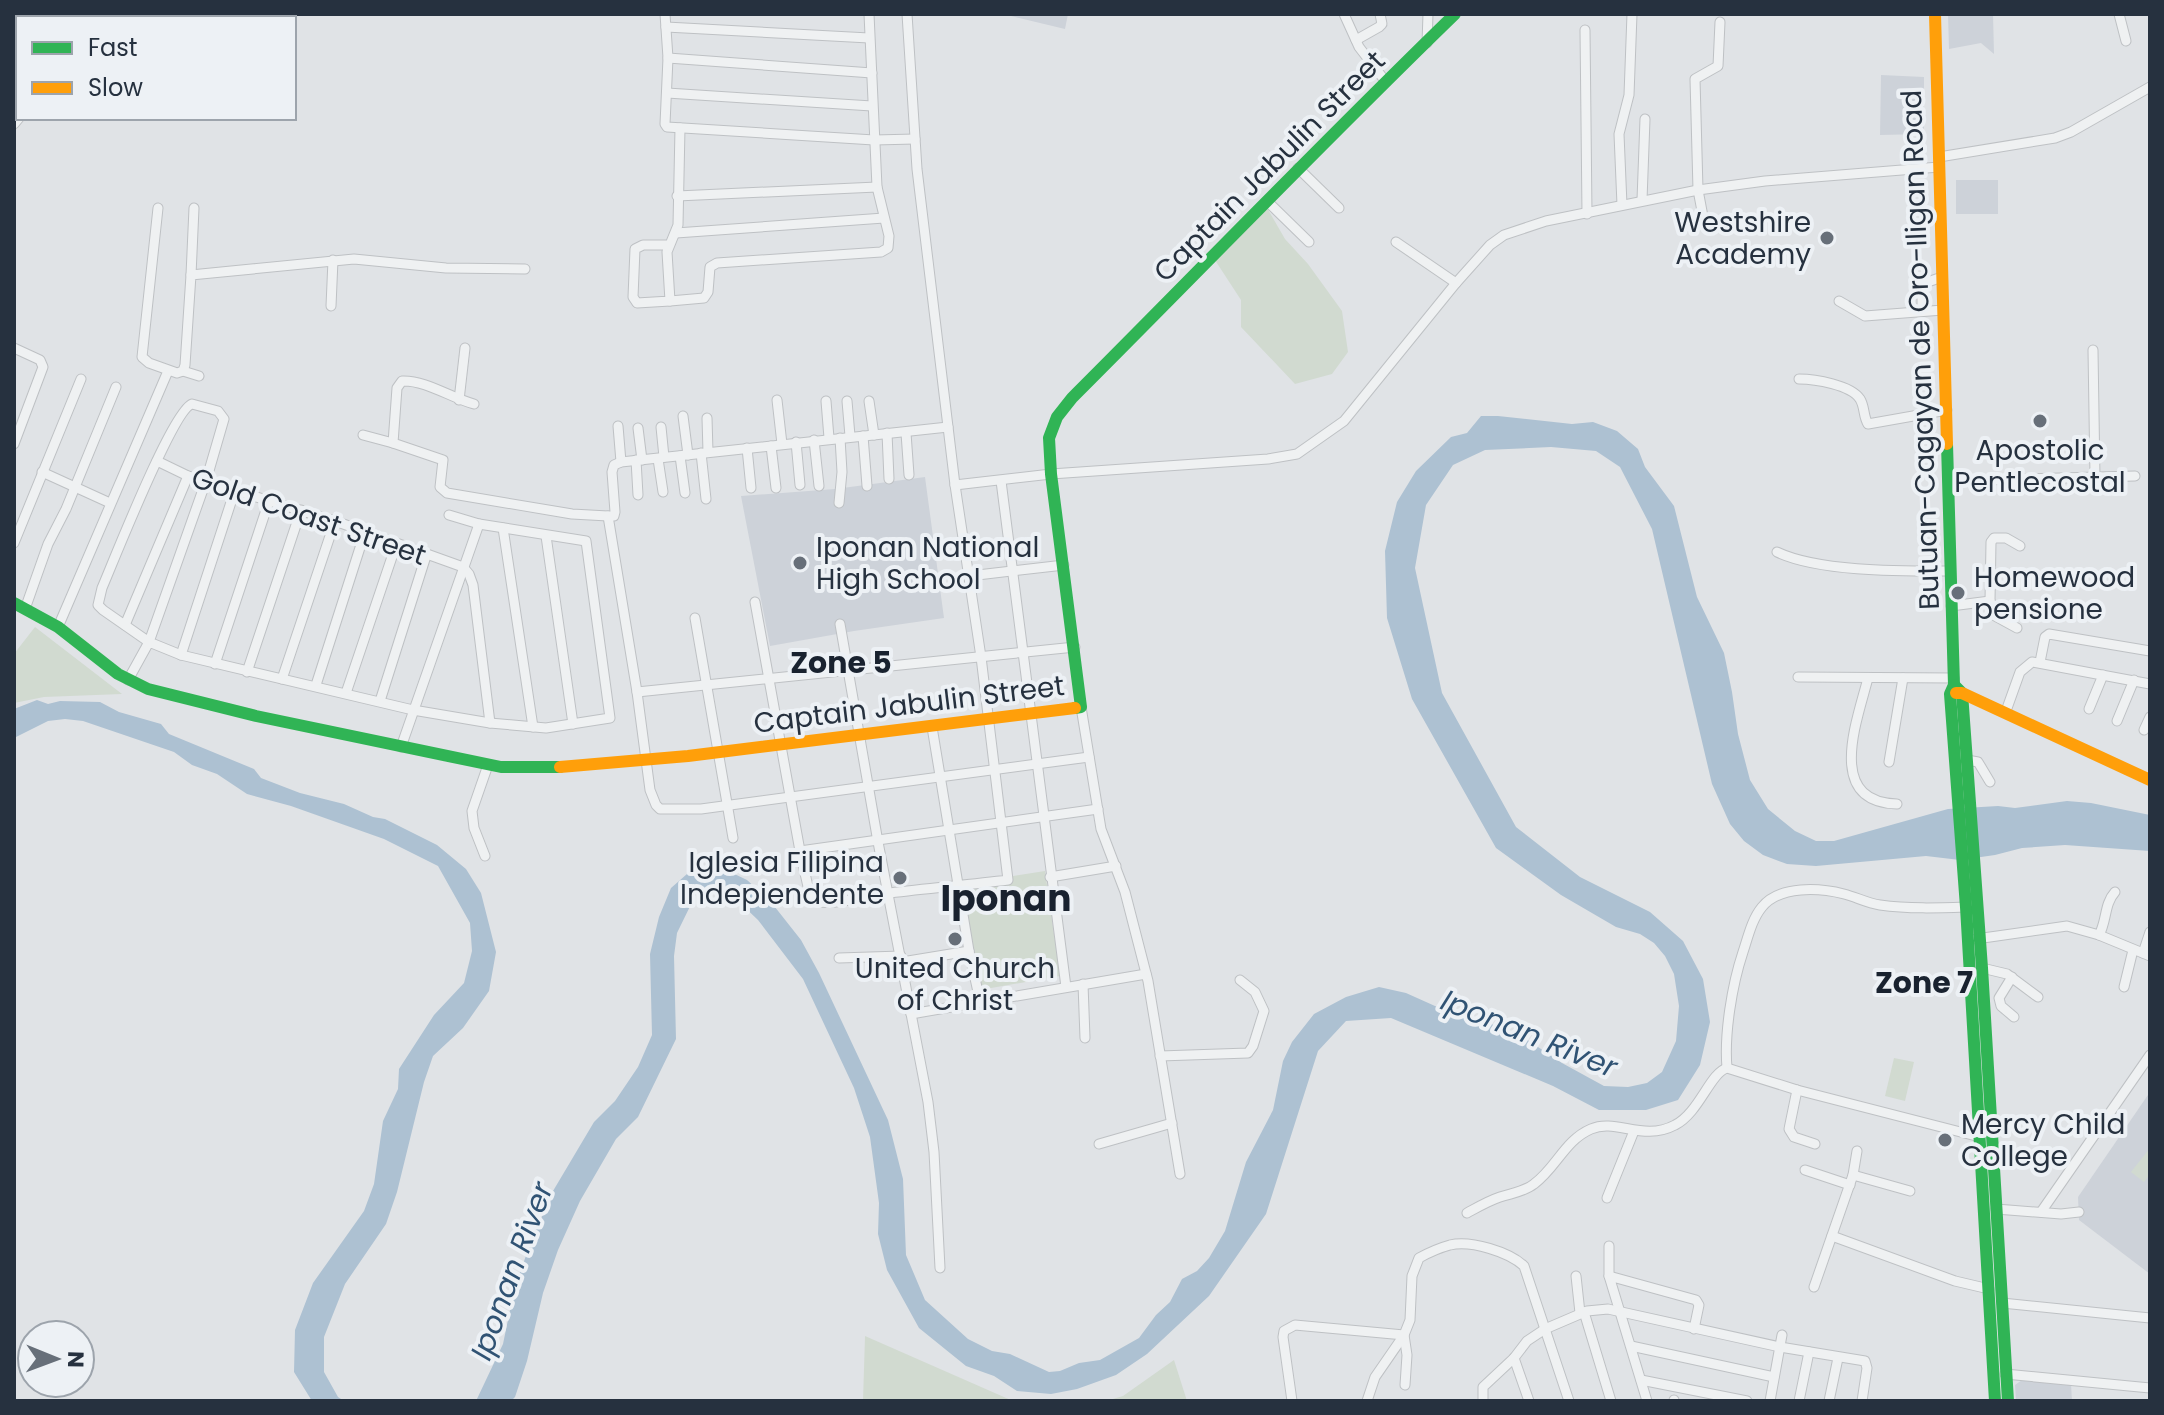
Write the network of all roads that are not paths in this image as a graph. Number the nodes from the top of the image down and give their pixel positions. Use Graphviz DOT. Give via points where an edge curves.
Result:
graph roads {
  1 [pos="665,14"];
  2 [pos="869,14"];
  3 [pos="907,14"];
  4 [pos="1344,14"];
  5 [pos="1380,14"];
  6 [pos="1428,14"];
  7 [pos="1455,14"];
  8 [pos="1632,14"];
  9 [pos="1935,14"];
  10 [pos="2119,14"];
  11 [pos="1720,22"];
  12 [pos="666,27"];
  13 [pos="1585,30"];
  14 [pos="869,38"];
  15 [pos="1356,40"];
  16 [pos="2126,41"];
  17 [pos="1427,43"];
  18 [pos="668,58"];
  19 [pos="872,73"];
  20 [pos="1386,82"];
  21 [pos="2150,87"];
  22 [pos="667,93"];
  23 [pos="872,106"];
  24 [pos="1645,119"];
  25 [pos="680,128"];
  26 [pos="915,139"];
  27 [pos="874,140"];
  28 [pos="1939,162"];
  29 [pos="1298,168"];
  30 [pos="877,187"];
  31 [pos="1698,190"];
  32 [pos="677,196"];
  33 [pos="1642,200"];
  34 [pos="1268,202"];
  35 [pos="1622,205"];
  36 [pos="158,208"];
  37 [pos="194,208"];
  38 [pos="1339,208"];
  39 [pos="1587,214"];
  40 [pos="884,218"];
  41 [pos="1705,227"];
  42 [pos="676,233"];
  43 [pos="1309,242"];
  44 [pos="1396,242"];
  45 [pos="668,245"];
  46 [pos="333,260"];
  47 [pos="525,269"];
  48 [pos="191,275"];
  49 [pos="1942,277"];
  50 [pos="1456,283"];
  51 [pos="670,301"];
  52 [pos="1839,301"];
  53 [pos="331,306"];
  54 [pos="1943,310"];
  55 [pos="1922,311"];
  56 [pos="14,348"];
  57 [pos="465,348"];
  58 [pos="2093,350"];
  59 [pos="168,371"];
  60 [pos="183,371"];
  61 [pos="199,376"];
  62 [pos="81,379"];
  63 [pos="1799,379"];
  64 [pos="116,387"];
  65 [pos="459,400"];
  66 [pos="777,400"];
  67 [pos="826,401"];
  68 [pos="847,401"];
  69 [pos="869,401"];
  70 [pos="474,404"];
  71 [pos="1947,410"];
  72 [pos="683,416"];
  73 [pos="707,418"];
  74 [pos="618,426"];
  75 [pos="661,427"];
  76 [pos="948,427"];
  77 [pos="638,428"];
  78 [pos="887,433"];
  79 [pos="906,433"];
  80 [pos="363,435"];
  81 [pos="869,435"];
  82 [pos="840,438"];
  83 [pos="814,440"];
  84 [pos="796,442"];
  85 [pos="393,443"];
  86 [pos="14,444"];
  87 [pos="777,445"];
  88 [pos="747,448"];
  89 [pos="704,453"];
  90 [pos="684,455"];
  91 [pos="661,458"];
  92 [pos="639,460"];
  93 [pos="157,461"];
  94 [pos="621,462"];
  95 [pos="42,472"];
  96 [pos="1051,474"];
  97 [pos="909,475"];
  98 [pos="188,476"];
  99 [pos="2135,476"];
  100 [pos="2095,477"];
  101 [pos="889,479"];
  102 [pos="206,481"];
  103 [pos="1001,481"];
  104 [pos="1948,481"];
  105 [pos="800,485"];
  106 [pos="955,485"];
  107 [pos="73,486"];
  108 [pos="819,486"];
  109 [pos="867,486"];
  110 [pos="751,488"];
  111 [pos="776,488"];
  112 [pos="235,490"];
  113 [pos="663,492"];
  114 [pos="685,493"];
  115 [pos="638,495"];
  116 [pos="706,499"];
  117 [pos="269,501"];
  118 [pos="110,503"];
  119 [pos="839,503"];
  120 [pos="301,510"];
  121 [pos="449,515"];
  122 [pos="608,516"];
  123 [pos="335,521"];
  124 [pos="479,524"];
  125 [pos="503,528"];
  126 [pos="365,532"];
  127 [pos="546,536"];
  128 [pos="14,543"];
  129 [pos="396,545"];
  130 [pos="2020,546"];
  131 [pos="1777,552"];
  132 [pos="426,556"];
  133 [pos="1064,565"];
  134 [pos="463,567"];
  135 [pos="1950,571"];
  136 [pos="1012,573"];
  137 [pos="969,576"];
  138 [pos="1990,601"];
  139 [pos="755,602"];
  140 [pos="19,606"];
  141 [pos="1951,606"];
  142 [pos="695,618"];
  143 [pos="840,624"];
  144 [pos="125,625"];
  145 [pos="58,627"];
  146 [pos="2017,628"];
  147 [pos="149,642"];
  148 [pos="1075,647"];
  149 [pos="2150,651"];
  150 [pos="1023,653"];
  151 [pos="181,655"];
  152 [pos="981,657"];
  153 [pos="2040,662"];
  154 [pos="215,664"];
  155 [pos="247,672"];
  156 [pos="847,672"];
  157 [pos="2103,675"];
  158 [pos="1798,677"];
  159 [pos="770,678"];
  160 [pos="1868,678"];
  161 [pos="1903,678"];
  162 [pos="282,679"];
  163 [pos="128,680"];
  164 [pos="2134,680"];
  165 [pos="2150,684"];
  166 [pos="316,685"];
  167 [pos="707,685"];
  168 [pos="1955,688"];
  169 [pos="637,692"];
  170 [pos="346,693"];
  171 [pos="380,701"];
  172 [pos="1081,707"];
  173 [pos="2089,709"];
  174 [pos="413,710"];
  175 [pos="2006,711"];
  176 [pos="1030,714"];
  177 [pos="2150,717"];
  178 [pos="989,719"];
  179 [pos="2117,721"];
  180 [pos="490,723"];
  181 [pos="573,724"];
  182 [pos="533,727"];
  183 [pos="932,727"];
  184 [pos="2144,730"];
  185 [pos="859,735"];
  186 [pos="782,744"];
  187 [pos="401,747"];
  188 [pos="719,752"];
  189 [pos="1089,757"];
  190 [pos="646,759"];
  191 [pos="1967,760"];
  192 [pos="1889,762"];
  193 [pos="488,765"];
  194 [pos="1037,765"];
  195 [pos="995,771"];
  196 [pos="942,778"];
  197 [pos="2150,780"];
  198 [pos="1990,782"];
  199 [pos="868,787"];
  200 [pos="792,797"];
  201 [pos="1897,804"];
  202 [pos="726,805"];
  203 [pos="1098,809"];
  204 [pos="1043,816"];
  205 [pos="1000,822"];
  206 [pos="950,830"];
  207 [pos="733,838"];
  208 [pos="878,842"];
  209 [pos="800,851"];
  210 [pos="485,856"];
  211 [pos="1116,866"];
  212 [pos="1050,877"];
  213 [pos="1970,880"];
  214 [pos="959,886"];
  215 [pos="2115,892"];
  216 [pos="887,893"];
  217 [pos="1966,907"];
  218 [pos="2150,932"];
  219 [pos="2099,935"];
  220 [pos="1974,939"];
  221 [pos="969,951"];
  222 [pos="2142,953"];
  223 [pos="839,958"];
  224 [pos="902,959"];
  225 [pos="1982,968"];
  226 [pos="1146,974"];
  227 [pos="2012,977"];
  228 [pos="1240,980"];
  229 [pos="1083,984"];
  230 [pos="1066,987"];
  231 [pos="2124,987"];
  232 [pos="2038,997"];
  233 [pos="980,1001"];
  234 [pos="911,1014"];
  235 [pos="2014,1017"];
  236 [pos="1085,1038"];
  237 [pos="2150,1055"];
  238 [pos="1160,1056"];
  239 [pos="1727,1068"];
  240 [pos="1797,1090"];
  241 [pos="1172,1123"];
  242 [pos="1634,1131"];
  243 [pos="1980,1137"];
  244 [pos="1099,1144"];
  245 [pos="1815,1144"];
  246 [pos="1857,1151"];
  247 [pos="1805,1170"];
  248 [pos="1180,1174"];
  249 [pos="1851,1180"];
  250 [pos="1910,1191"];
  251 [pos="1607,1198"];
  252 [pos="1996,1209"];
  253 [pos="2041,1212"];
  254 [pos="2079,1212"];
  255 [pos="1467,1213"];
  256 [pos="1832,1236"];
  257 [pos="1609,1246"];
  258 [pos="940,1268"];
  259 [pos="1576,1276"];
  260 [pos="1609,1276"];
  261 [pos="1814,1287"];
  262 [pos="1989,1289"];
  263 [pos="2002,1303"];
  264 [pos="1617,1310"];
  265 [pos="1582,1313"];
  266 [pos="2150,1318"];
  267 [pos="1545,1329"];
  268 [pos="1694,1329"];
  269 [pos="1404,1335"];
  270 [pos="1782,1335"];
  271 [pos="1631,1346"];
  272 [pos="1780,1347"];
  273 [pos="1809,1352"];
  274 [pos="1514,1358"];
  275 [pos="1838,1358"];
  276 [pos="2000,1374"];
  277 [pos="1774,1377"];
  278 [pos="1641,1380"];
  279 [pos="1405,1385"];
  280 [pos="2150,1388"];
  281 [pos="1292,1401"];
  282 [pos="1367,1401"];
  283 [pos="1483,1401"];
  284 [pos="1529,1401"];
  285 [pos="1569,1401"];
  286 [pos="1611,1401"];
  287 [pos="1647,1401"];
  288 [pos="1747,1401"];
  289 [pos="1770,1401"];
  290 [pos="1799,1401"];
  291 [pos="1829,1401"];
  292 [pos="1862,1401"];
  293 [pos="1995,1401"];
  294 [pos="2008,1401"];
  1 -- 12 [label="street"];
  2 -- 14 [label="street"];
  3 -- 26 [label="street"];
  4 -- 15 [label="street"];
  5 -- 15 [label="street" via="1382,24"];
  6 -- 17 [label="street"];
  7 -- 17 [label="main road, Captain Jabulin Street"];
  8 -- 35 [label="street" via="1629,95 1619,134"];
  9 -- 28 [label="main road, Butuan-Cagayan de Oro-Iligan Road"];
  10 -- 16 [label="street"];
  11 -- 31 [label="street" via="1718,66 1695,79"];
  12 -- 14 [label="street"];
  12 -- 18 [label="street"];
  13 -- 39 [label="street"];
  14 -- 19 [label="street"];
  15 -- 20 [label="street"];
  17 -- 20 [label="main road, Captain Jabulin Street"];
  18 -- 19 [label="street"];
  18 -- 22 [label="street"];
  19 -- 23 [label="street"];
  20 -- 29 [label="main road, Captain Jabulin Street"];
  21 -- 28 [label="street" via="2055,138"];
  22 -- 23 [label="street"];
  22 -- 25 [label="street" via="665,124"];
  23 -- 27 [label="street"];
  24 -- 33 [label="street"];
  25 -- 27 [label="street"];
  25 -- 32 [label="street"];
  26 -- 27 [label="street"];
  26 -- 76 [label="street"];
  27 -- 30 [label="street"];
  28 -- 31 [label="street"];
  28 -- 49 [label="main road, Butuan-Cagayan de Oro-Iligan Road"];
  29 -- 34 [label="main road, Captain Jabulin Street"];
  29 -- 38 [label="street"];
  30 -- 32 [label="street"];
  30 -- 40 [label="street"];
  31 -- 33 [label="street"];
  31 -- 41 [label="street"];
  32 -- 42 [label="street"];
  33 -- 35 [label="street"];
  34 -- 43 [label="street"];
  34 -- 96 [label="main road, Captain Jabulin Street" via="1064,407 1049,438"];
  35 -- 39 [label="street"];
  36 -- 59 [label="street" via="142,357"];
  37 -- 48 [label="street"];
  39 -- 50 [label="street" via="1504,235"];
  40 -- 42 [label="street"];
  40 -- 51 [label="street" via="889,241 881,252 717,263 710,267 707,296"];
  42 -- 45 [label="street"];
  44 -- 50 [label="street"];
  45 -- 51 [label="street"];
  45 -- 51 [label="street" via="635,249 633,297 637,303"];
  46 -- 47 [label="street"];
  46 -- 48 [label="street"];
  46 -- 53 [label="street"];
  48 -- 60 [label="street"];
  49 -- 54 [label="main road, Butuan-Cagayan de Oro-Iligan Road"];
  49 -- 55 [label="street" via="1922,284"];
  50 -- 96 [label="street" via="1344,421 1297,454"];
  52 -- 55 [label="street" via="1865,316"];
  54 -- 55 [label="street"];
  54 -- 71 [label="main road, Butuan-Cagayan de Oro-Iligan Road"];
  56 -- 86 [label="street" via="40,360 43,367"];
  57 -- 65 [label="street"];
  58 -- 100 [label="street"];
  59 -- 60 [label="street"];
  59 -- 118 [label="street"];
  60 -- 61 [label="street"];
  62 -- 95 [label="street"];
  63 -- 71 [label="street" via="1826,382 1856,395 1868,424"];
  64 -- 107 [label="street"];
  65 -- 70 [label="street"];
  65 -- 85 [label="street" via="402,381"];
  66 -- 87 [label="street"];
  67 -- 82 [label="street"];
  68 -- 82 [label="street"];
  69 -- 81 [label="street"];
  71 -- 104 [label="main road, Butuan-Cagayan de Oro-Iligan Road"];
  72 -- 90 [label="street"];
  73 -- 89 [label="street"];
  74 -- 94 [label="street"];
  75 -- 91 [label="street"];
  76 -- 79 [label="street"];
  76 -- 106 [label="street"];
  77 -- 92 [label="street"];
  78 -- 79 [label="street"];
  78 -- 81 [label="street"];
  78 -- 101 [label="street"];
  79 -- 97 [label="street"];
  80 -- 85 [label="street"];
  81 -- 82 [label="street"];
  81 -- 109 [label="street"];
  82 -- 83 [label="street"];
  82 -- 119 [label="street"];
  83 -- 84 [label="street"];
  83 -- 108 [label="street"];
  84 -- 87 [label="street"];
  84 -- 105 [label="street"];
  85 -- 122 [label="street" via="443,460 439,482 447,493"];
  87 -- 88 [label="street"];
  87 -- 111 [label="street"];
  88 -- 89 [label="street"];
  88 -- 110 [label="street"];
  89 -- 90 [label="street"];
  89 -- 116 [label="street"];
  90 -- 91 [label="street"];
  90 -- 114 [label="street"];
  91 -- 92 [label="street"];
  91 -- 113 [label="street"];
  92 -- 94 [label="street"];
  92 -- 115 [label="street"];
  93 -- 98 [label="street, Gold Coast Street"];
  93 -- 102 [label="street" via="183,410 192,404 213,409 224,415"];
  93 -- 144 [label="street" via="98,605"];
  94 -- 122 [label="street" via="612,472 615,514"];
  95 -- 107 [label="street"];
  95 -- 128 [label="street"];
  96 -- 103 [label="street"];
  96 -- 133 [label="main road, Captain Jabulin Street"];
  98 -- 102 [label="street, Gold Coast Street"];
  98 -- 144 [label="street"];
  99 -- 100 [label="street"];
  100 -- 104 [label="street"];
  102 -- 112 [label="street, Gold Coast Street"];
  102 -- 147 [label="street"];
  103 -- 106 [label="street"];
  103 -- 136 [label="street"];
  104 -- 135 [label="main road, Butuan-Cagayan de Oro-Iligan Road"];
  106 -- 137 [label="street"];
  107 -- 118 [label="street"];
  107 -- 140 [label="street"];
  112 -- 117 [label="street, Gold Coast Street"];
  112 -- 151 [label="street"];
  117 -- 120 [label="street, Gold Coast Street"];
  117 -- 154 [label="street"];
  118 -- 145 [label="street"];
  120 -- 123 [label="street, Gold Coast Street"];
  120 -- 155 [label="street"];
  121 -- 124 [label="street"];
  122 -- 169 [label="street"];
  123 -- 126 [label="street, Gold Coast Street"];
  123 -- 162 [label="street"];
  124 -- 125 [label="street"];
  124 -- 134 [label="street"];
  125 -- 127 [label="street"];
  125 -- 182 [label="street"];
  126 -- 129 [label="street, Gold Coast Street"];
  126 -- 166 [label="street"];
  127 -- 181 [label="street"];
  127 -- 181 [label="street" via="588,543 610,718"];
  129 -- 132 [label="street, Gold Coast Street"];
  129 -- 170 [label="street"];
  130 -- 138 [label="street" via="2006,538 1991,542"];
  131 -- 135 [label="street" via="1825,564"];
  132 -- 134 [label="street, Gold Coast Street"];
  132 -- 171 [label="street"];
  133 -- 136 [label="street"];
  133 -- 148 [label="main road, Captain Jabulin Street"];
  134 -- 174 [label="street"];
  134 -- 180 [label="street" via="473,585"];
  135 -- 141 [label="main road, Butuan-Cagayan de Oro-Iligan Road"];
  136 -- 137 [label="street"];
  136 -- 150 [label="street"];
  137 -- 152 [label="street"];
  138 -- 141 [label="street"];
  138 -- 146 [label="street" via="1995,616"];
  139 -- 159 [label="street"];
  140 -- 145 [label="main road, Captain Jabulin Street"];
  141 -- 168 [label="main road, Butuan-Cagayan de Oro-Iligan Road"];
  142 -- 167 [label="street"];
  143 -- 156 [label="street"];
  144 -- 147 [label="street"];
  145 -- 163 [label="main road, Captain Jabulin Street"];
  147 -- 151 [label="street"];
  147 -- 163 [label="street"];
  148 -- 150 [label="street"];
  148 -- 172 [label="main road, Captain Jabulin Street"];
  149 -- 153 [label="street" via="2049,634"];
  150 -- 152 [label="street"];
  150 -- 176 [label="street"];
  151 -- 154 [label="street"];
  152 -- 156 [label="street"];
  152 -- 178 [label="street"];
  153 -- 157 [label="street"];
  153 -- 175 [label="street" via="2027,664 2020,672"];
  154 -- 155 [label="street"];
  155 -- 162 [label="street"];
  156 -- 159 [label="street"];
  156 -- 185 [label="street"];
  157 -- 164 [label="street"];
  157 -- 173 [label="street"];
  158 -- 160 [label="street"];
  159 -- 167 [label="street"];
  159 -- 186 [label="street"];
  160 -- 161 [label="street"];
  160 -- 201 [label="street" via="1854,734 1852,778 1881,803"];
  161 -- 168 [label="street"];
  161 -- 192 [label="street"];
  162 -- 166 [label="street"];
  163 -- 187 [label="main road, Captain Jabulin Street" via="197,702"];
  164 -- 165 [label="street"];
  164 -- 179 [label="street"];
  166 -- 170 [label="street"];
  167 -- 169 [label="street"];
  167 -- 188 [label="street"];
  168 -- 175 [label="main road"];
  168 -- 191 [label="main road"];
  168 -- 213 [label="main road" via="1957,774"];
  169 -- 190 [label="street"];
  170 -- 171 [label="street"];
  171 -- 174 [label="street"];
  172 -- 176 [label="main road, Captain Jabulin Street"];
  172 -- 189 [label="street"];
  174 -- 180 [label="street"];
  174 -- 187 [label="street"];
  175 -- 197 [label="main road"];
  176 -- 178 [label="main road, Captain Jabulin Street"];
  176 -- 194 [label="street"];
  177 -- 184 [label="street"];
  178 -- 183 [label="main road, Captain Jabulin Street"];
  178 -- 195 [label="street"];
  180 -- 182 [label="street"];
  181 -- 182 [label="street"];
  183 -- 185 [label="main road, Captain Jabulin Street"];
  183 -- 196 [label="street"];
  185 -- 186 [label="main road, Captain Jabulin Street"];
  185 -- 199 [label="street"];
  186 -- 188 [label="main road, Captain Jabulin Street"];
  186 -- 200 [label="street"];
  187 -- 193 [label="main road, Captain Jabulin Street"];
  188 -- 190 [label="main road, Captain Jabulin Street"];
  188 -- 202 [label="street"];
  189 -- 194 [label="street"];
  189 -- 203 [label="street"];
  190 -- 193 [label="main road, Captain Jabulin Street" via="550,768"];
  190 -- 202 [label="street" via="657,808"];
  191 -- 198 [label="street" via="1978,762"];
  191 -- 213 [label="main road"];
  193 -- 210 [label="street" via="472,811"];
  194 -- 195 [label="street"];
  194 -- 204 [label="street"];
  195 -- 196 [label="street"];
  195 -- 205 [label="street"];
  196 -- 199 [label="street"];
  196 -- 206 [label="street"];
  199 -- 200 [label="street"];
  199 -- 208 [label="street"];
  200 -- 202 [label="street"];
  200 -- 209 [label="street"];
  202 -- 207 [label="street"];
  203 -- 204 [label="street"];
  203 -- 211 [label="street"];
  204 -- 205 [label="street"];
  204 -- 212 [label="street"];
  205 -- 206 [label="street"];
  205 -- 214 [label="street" via="1008,880"];
  206 -- 208 [label="street"];
  206 -- 214 [label="street"];
  208 -- 209 [label="street"];
  208 -- 216 [label="street"];
  209 -- 216 [label="street" via="808,893 815,902"];
  211 -- 212 [label="street"];
  211 -- 226 [label="street"];
  212 -- 230 [label="street"];
  213 -- 217 [label="main road"];
  213 -- 220 [label="main road"];
  214 -- 216 [label="street"];
  214 -- 221 [label="street"];
  215 -- 219 [label="street"];
  216 -- 224 [label="street"];
  217 -- 220 [label="main road"];
  217 -- 239 [label="street" via="1885,905 1812,889 1776,897 1754,922 1735,975 1725,1042"];
  218 -- 222 [label="street"];
  219 -- 220 [label="street" via="2056,926"];
  219 -- 222 [label="street"];
  220 -- 225 [label="main road"];
  220 -- 243 [label="main road"];
  221 -- 224 [label="street"];
  221 -- 233 [label="street"];
  222 -- 231 [label="street"];
  223 -- 224 [label="street"];
  224 -- 234 [label="street"];
  225 -- 227 [label="street"];
  225 -- 252 [label="main road"];
  226 -- 229 [label="street"];
  226 -- 238 [label="street"];
  227 -- 232 [label="street"];
  227 -- 235 [label="street" via="1999,998"];
  228 -- 238 [label="street" via="1255,992 1264,1011 1248,1053"];
  229 -- 230 [label="street"];
  229 -- 236 [label="street"];
  230 -- 233 [label="street"];
  233 -- 234 [label="street"];
  234 -- 258 [label="street" via="934,1152"];
  237 -- 253 [label="street"];
  238 -- 241 [label="street"];
  239 -- 240 [label="street"];
  239 -- 242 [label="street" via="1684,1120 1655,1132"];
  240 -- 243 [label="street"];
  240 -- 245 [label="street" via="1789,1129 1794,1137"];
  241 -- 244 [label="street"];
  241 -- 248 [label="street"];
  242 -- 251 [label="street"];
  242 -- 255 [label="street" via="1603,1126 1588,1130 1574,1138 1536,1183"];
  243 -- 262 [label="main road"];
  246 -- 249 [label="street"];
  247 -- 249 [label="street"];
  249 -- 250 [label="street"];
  249 -- 256 [label="street"];
  252 -- 253 [label="street"];
  252 -- 263 [label="main road"];
  253 -- 254 [label="street"];
  256 -- 261 [label="street"];
  256 -- 262 [label="street"];
  257 -- 260 [label="street"];
  259 -- 265 [label="street"];
  260 -- 264 [label="street"];
  260 -- 268 [label="street" via="1696,1300"];
  262 -- 276 [label="main road"];
  263 -- 266 [label="street"];
  263 -- 276 [label="main road"];
  264 -- 265 [label="street"];
  264 -- 268 [label="street"];
  264 -- 271 [label="street"];
  265 -- 267 [label="street"];
  265 -- 286 [label="street"];
  267 -- 269 [label="street" via="1531,1282 1514,1257 1450,1245 1419,1258"];
  267 -- 274 [label="street"];
  267 -- 285 [label="street"];
  268 -- 272 [label="street"];
  269 -- 279 [label="street"];
  269 -- 281 [label="street" via="1289,1327 1283,1337"];
  269 -- 282 [label="street" via="1375,1377"];
  270 -- 272 [label="street"];
  271 -- 277 [label="street"];
  271 -- 278 [label="street"];
  272 -- 273 [label="street"];
  272 -- 277 [label="street"];
  273 -- 275 [label="street"];
  273 -- 290 [label="street"];
  274 -- 283 [label="street" via="1483,1387"];
  274 -- 284 [label="street"];
  275 -- 291 [label="street"];
  275 -- 292 [label="street" via="1865,1361"];
  276 -- 280 [label="street"];
  276 -- 293 [label="main road"];
  276 -- 294 [label="main road"];
  277 -- 289 [label="street"];
  278 -- 287 [label="street"];
  278 -- 288 [label="street"];
}
